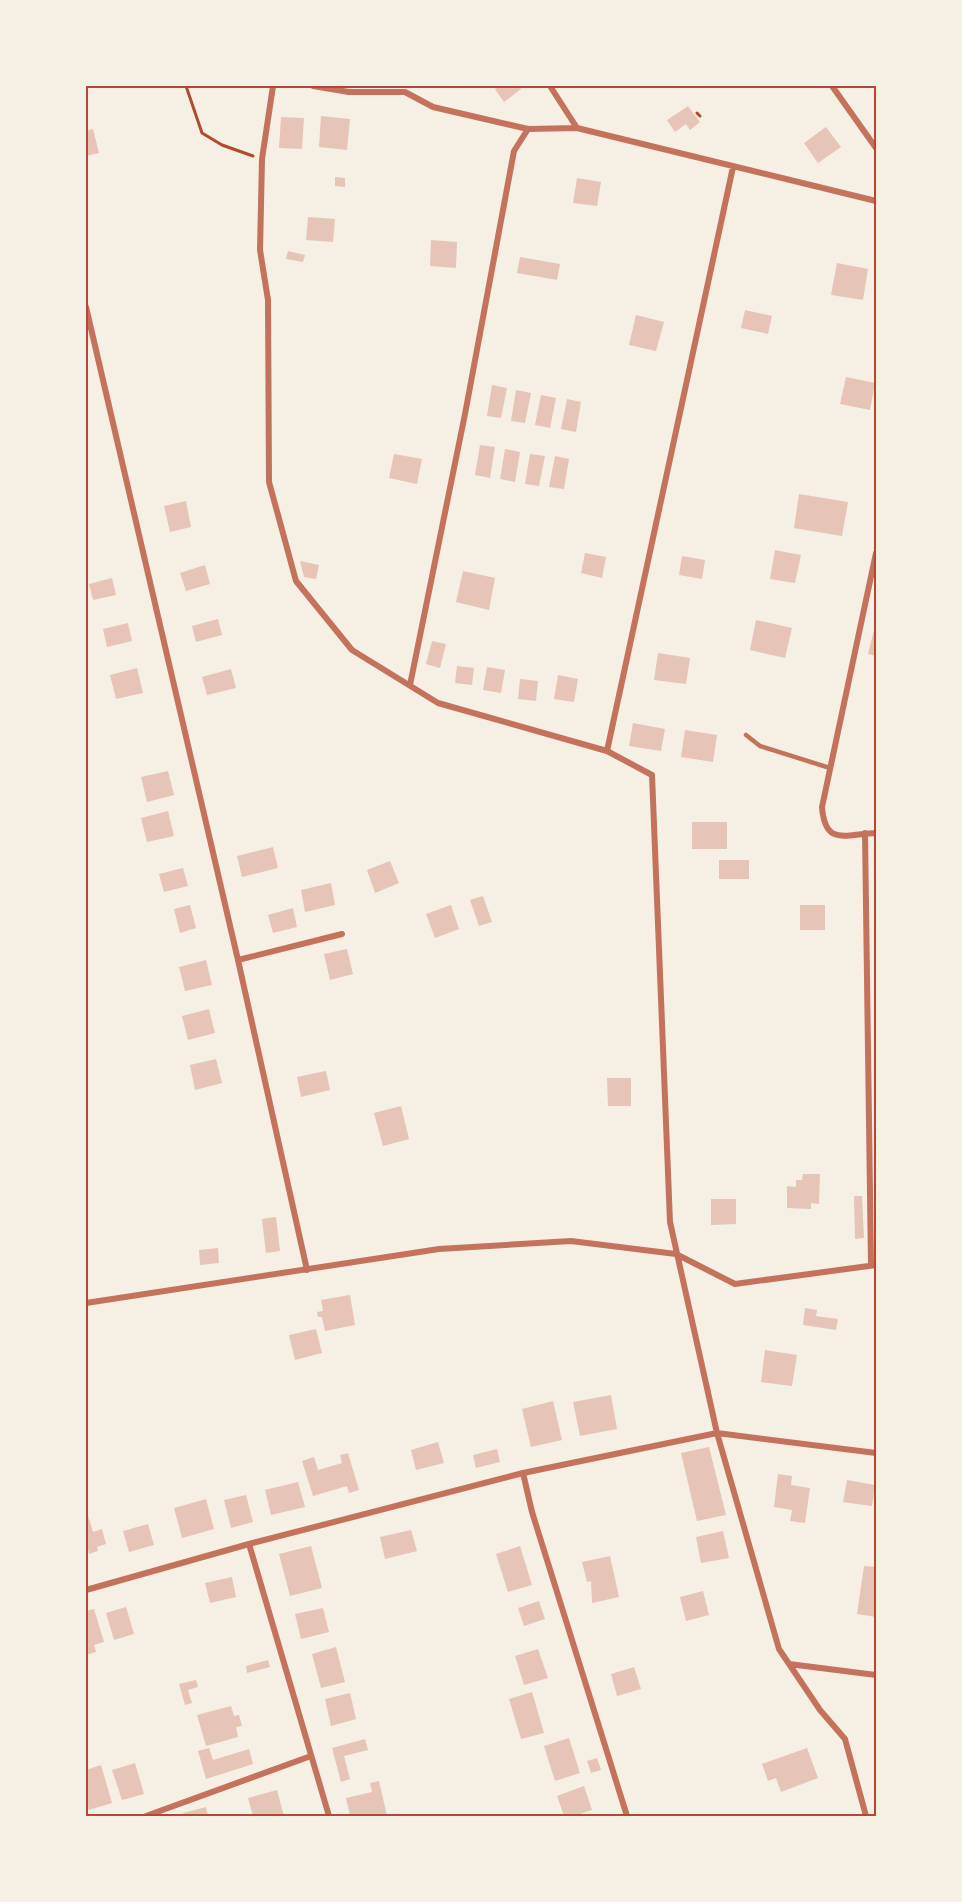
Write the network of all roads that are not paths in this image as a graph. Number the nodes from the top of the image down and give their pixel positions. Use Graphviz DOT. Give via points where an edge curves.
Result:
graph roads {
  1 [pos="273,86"];
  2 [pos="313,86"];
  3 [pos="550,86"];
  4 [pos="832,86"];
  5 [pos="576,128"];
  6 [pos="528,129"];
  7 [pos="876,148"];
  8 [pos="733,167"];
  9 [pos="876,201"];
  10 [pos="86,307"];
  11 [pos="876,553"];
  12 [pos="410,686"];
  13 [pos="746,735"];
  14 [pos="607,751"];
  15 [pos="830,768"];
  16 [pos="865,833"];
  17 [pos="876,833"];
  18 [pos="342,934"];
  19 [pos="238,960"];
  20 [pos="676,1254"];
  21 [pos="874,1265"];
  22 [pos="307,1270"];
  23 [pos="86,1303"];
  24 [pos="717,1433"];
  25 [pos="876,1453"];
  26 [pos="524,1473"];
  27 [pos="249,1544"];
  28 [pos="86,1590"];
  29 [pos="789,1664"];
  30 [pos="876,1675"];
  31 [pos="311,1756"];
  32 [pos="146,1816"];
  33 [pos="329,1816"];
  34 [pos="627,1816"];
  35 [pos="866,1816"];
  1 -- 12 [label="street" via="261,159 260,250 268,300 269,482 296,581 352,650"];
  2 -- 6 [label="street" via="350,92 405,92 433,107"];
  3 -- 5 [label="street"];
  4 -- 7 [label="street"];
  5 -- 6 [label="street"];
  5 -- 8 [label="street"];
  6 -- 12 [label="street" via="514,151"];
  8 -- 9 [label="street"];
  8 -- 14 [label="street"];
  10 -- 19 [label="street"];
  11 -- 15 [label="street"];
  12 -- 14 [label="street" via="438,703"];
  13 -- 15 [label="lane" via="760,746"];
  14 -- 20 [label="street" via="652,775 670,1221"];
  15 -- 16 [label="street" via="823,822 836,835"];
  16 -- 17 [label="street"];
  16 -- 21 [label="street"];
  18 -- 19 [label="street"];
  19 -- 22 [label="street"];
  20 -- 21 [label="street" via="735,1284"];
  20 -- 22 [label="street" via="571,1241 439,1249"];
  20 -- 24 [label="street"];
  22 -- 23 [label="street"];
  24 -- 25 [label="street"];
  24 -- 26 [label="street"];
  24 -- 29 [label="street" via="779,1649"];
  26 -- 27 [label="street"];
  26 -- 34 [label="street" via="532,1512"];
  27 -- 28 [label="street"];
  27 -- 31 [label="street"];
  29 -- 30 [label="street"];
  29 -- 35 [label="street" via="845,1740"];
  31 -- 32 [label="street"];
  31 -- 33 [label="street"];
}
